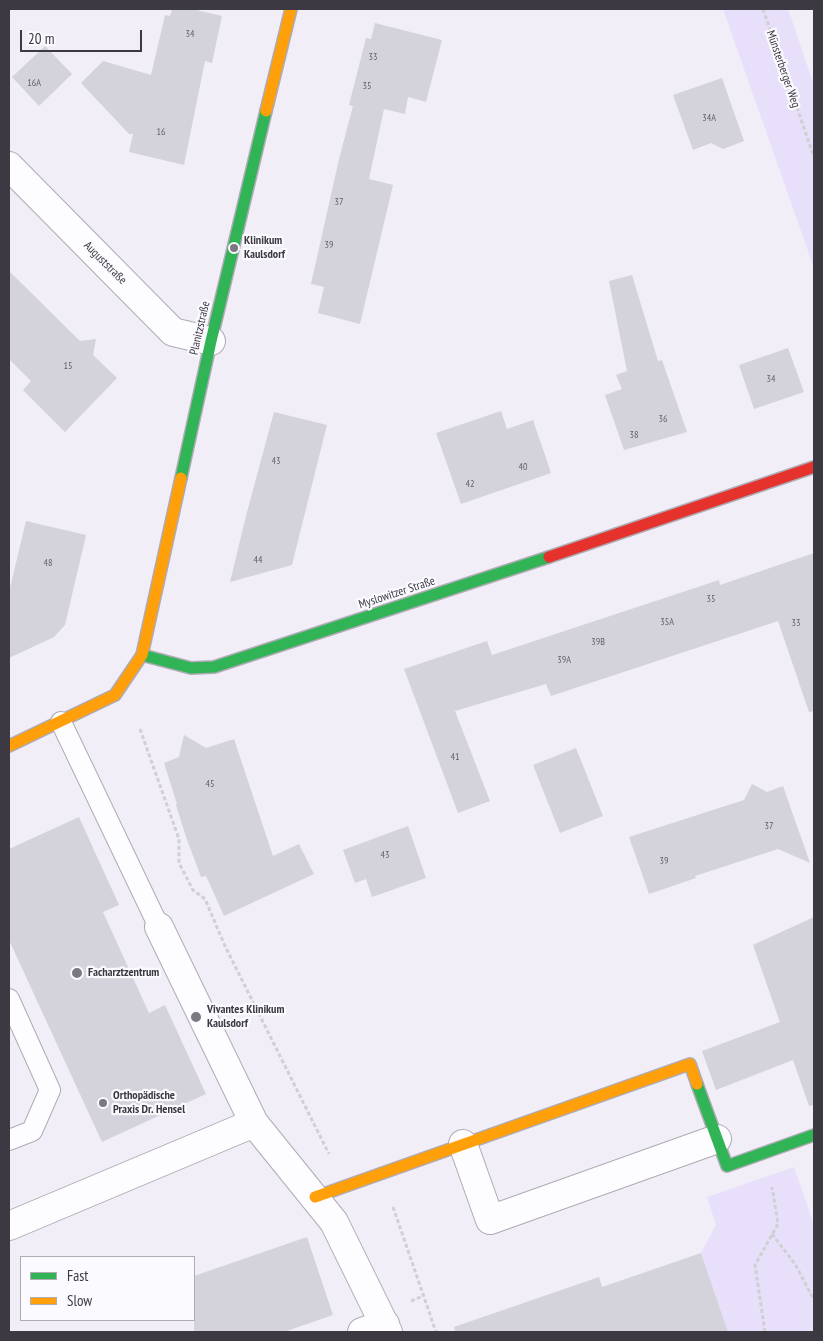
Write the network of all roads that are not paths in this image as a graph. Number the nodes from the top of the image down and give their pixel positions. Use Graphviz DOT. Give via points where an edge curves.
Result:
graph roads {
  1 [pos="291,9"];
  2 [pos="9,166"];
  3 [pos="211,341"];
  4 [pos="814,467"];
  5 [pos="142,655"];
  6 [pos="61,722"];
  7 [pos="9,746"];
  8 [pos="159,927"];
  9 [pos="9,999"];
  10 [pos="254,1123"];
  11 [pos="814,1135"];
  12 [pos="716,1139"];
  13 [pos="9,1140"];
  14 [pos="463,1144"];
  15 [pos="316,1197"];
  16 [pos="9,1226"];
  17 [pos="378,1330"];
  1 -- 3 [label="street, Planitzstraße"];
  2 -- 3 [label="street, Auguststraße" via="173,332"];
  3 -- 5 [label="street, Planitzstraße"];
  4 -- 5 [label="street, Myslowitzer Straße" via="214,666 191,668"];
  5 -- 6 [label="street" via="115,695"];
  6 -- 7 [label="street"];
  6 -- 8 [label="lane"];
  8 -- 10 [label="street"];
  9 -- 13 [label="lane" via="50,1090 32,1131"];
  10 -- 15 [label="street"];
  10 -- 16 [label="street"];
  11 -- 12 [label="street" via="727,1166"];
  12 -- 14 [label="street" via="690,1064"];
  12 -- 14 [label="street" via="490,1220"];
  14 -- 15 [label="street"];
  15 -- 17 [label="street" via="334,1222"];
}
